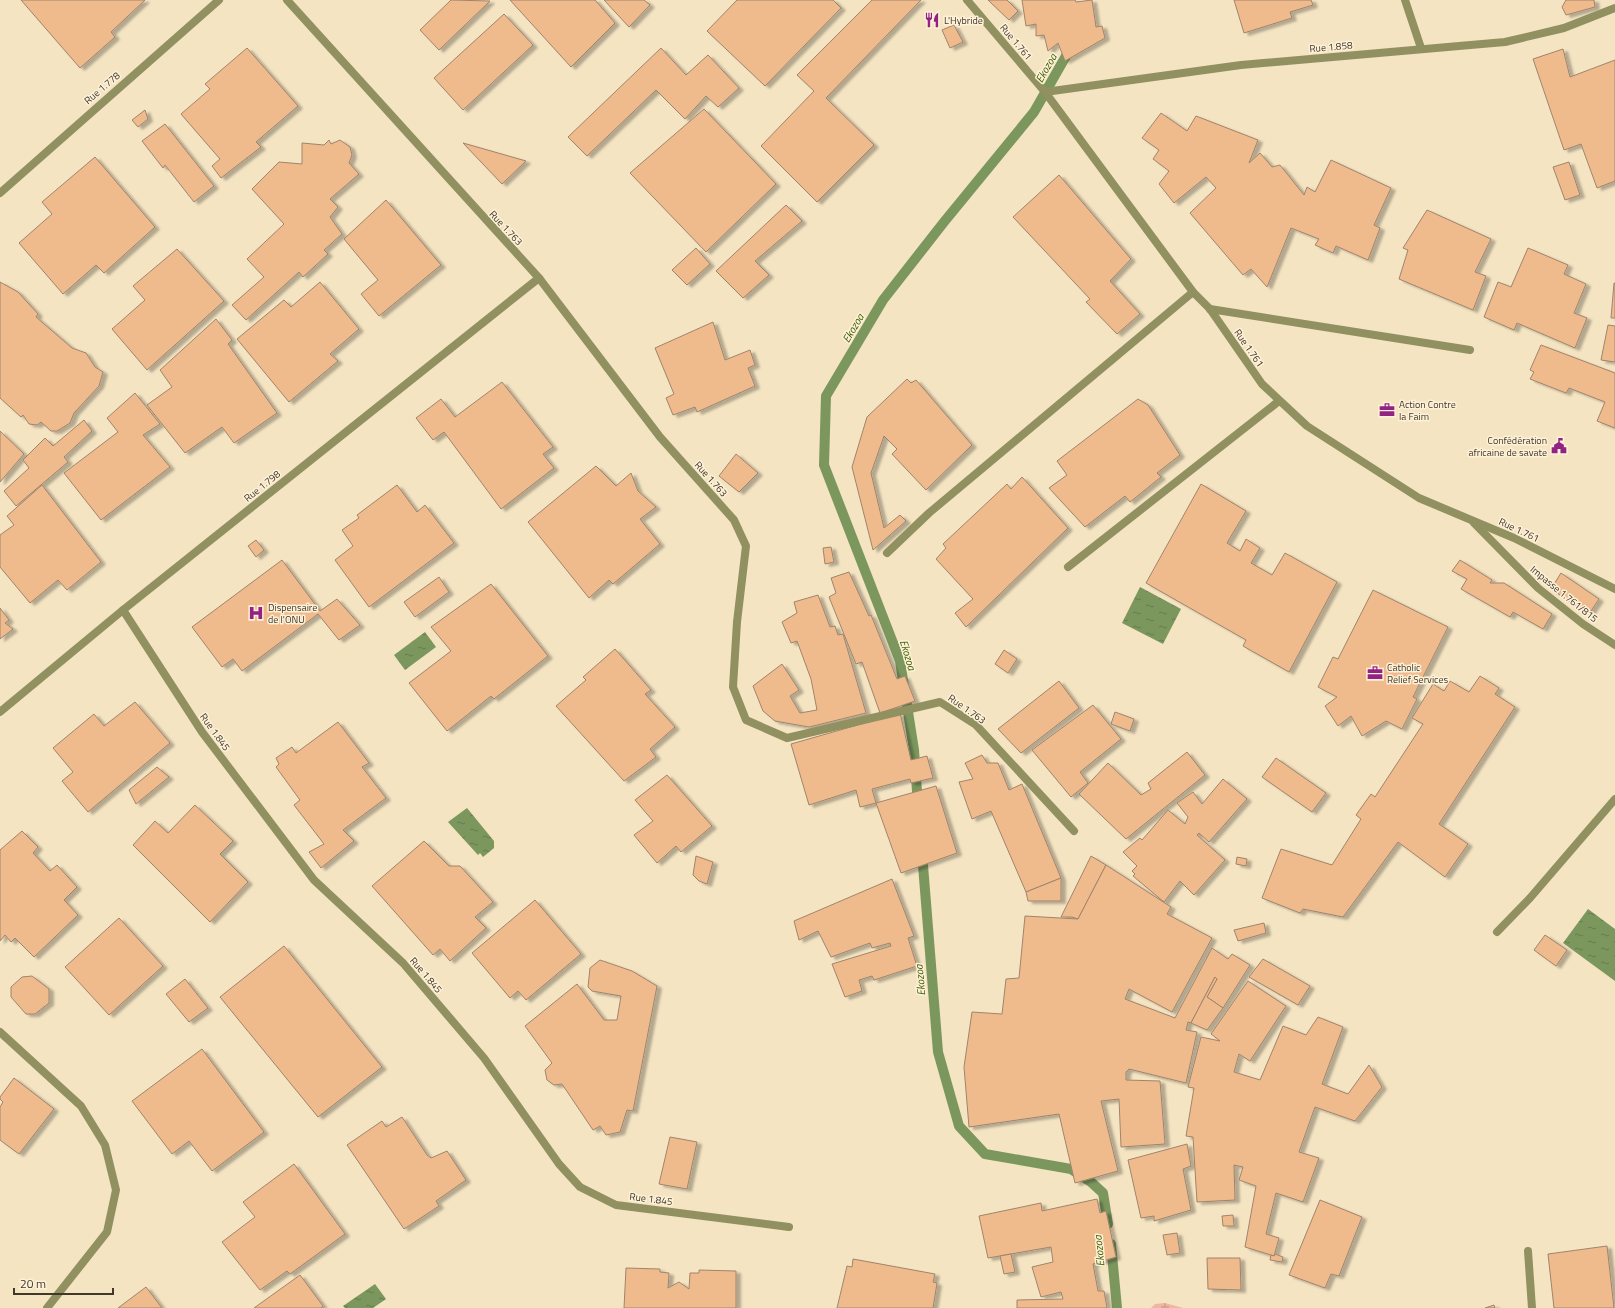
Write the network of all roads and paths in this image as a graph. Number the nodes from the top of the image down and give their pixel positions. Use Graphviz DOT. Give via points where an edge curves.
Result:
graph roads {
  1 [pos="219,0"];
  2 [pos="287,0"];
  3 [pos="967,0"];
  4 [pos="1405,0"];
  5 [pos="1615,8"];
  6 [pos="1421,48"];
  7 [pos="1045,92"];
  8 [pos="0,193"];
  9 [pos="539,278"];
  10 [pos="1193,292"];
  11 [pos="1210,309"];
  12 [pos="1470,350"];
  13 [pos="1280,401"];
  14 [pos="1470,519"];
  15 [pos="887,553"];
  16 [pos="1068,567"];
  17 [pos="1615,589"];
  18 [pos="123,610"];
  19 [pos="1615,645"];
  20 [pos="0,712"];
  21 [pos="1615,799"];
  22 [pos="1074,830"];
  23 [pos="1497,932"];
  24 [pos="0,1032"];
  25 [pos="789,1227"];
  26 [pos="1528,1251"];
  27 [pos="47,1308"];
  28 [pos="1532,1308"];
  1 -- 8 [label="street, Rue 1.778"];
  2 -- 9 [label="street, Rue 1.763"];
  3 -- 7 [label="street, Rue 1.761"];
  4 -- 6 [label="street"];
  5 -- 6 [label="street, Rue 1.858" via="1564,28 1506,42"];
  6 -- 7 [label="street, Rue 1.858" via="1241,65"];
  7 -- 10 [label="street, Rue 1.761"];
  9 -- 18 [label="street, Rue 1.798"];
  9 -- 22 [label="street, Rue 1.763" via="660,437 734,520 746,546 733,687 746,720 787,738 940,702 976,725"];
  10 -- 11 [label="street, Rue 1.761"];
  10 -- 15 [label="street" via="929,514"];
  11 -- 12 [label="street"];
  11 -- 13 [label="street, Rue 1.761" via="1262,384"];
  13 -- 14 [label="street, Rue 1.761" via="1307,426 1419,498"];
  13 -- 16 [label="street"];
  14 -- 17 [label="street, Rue 1.761" via="1514,538"];
  14 -- 19 [label="street, Impasse 1.761/815" via="1538,588 1583,624"];
  18 -- 20 [label="street, Rue 1.798"];
  18 -- 25 [label="street, Rue 1.845" via="202,732 314,880 403,963 484,1058 559,1164 580,1188 616,1205"];
  21 -- 23 [label="street" via="1530,898"];
  24 -- 27 [label="street" via="81,1106 105,1145 116,1190 107,1232"];
  26 -- 28 [label="street"];
}
